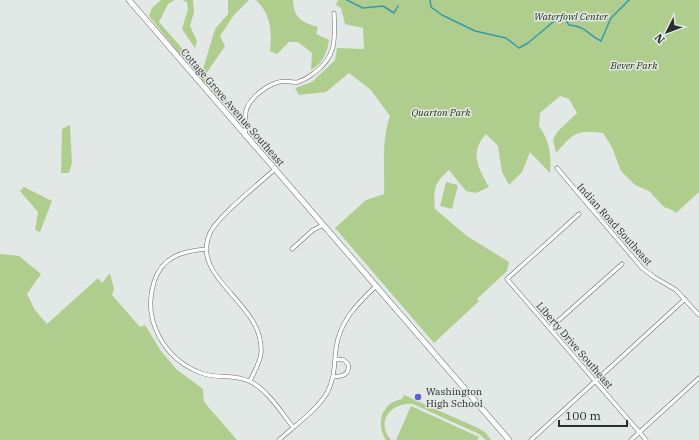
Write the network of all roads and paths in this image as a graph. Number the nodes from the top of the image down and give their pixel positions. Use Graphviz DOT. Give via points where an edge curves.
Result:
graph roads {
  1 [pos="129,0"];
  2 [pos="334,13"];
  3 [pos="245,136"];
  4 [pos="557,168"];
  5 [pos="275,169"];
  6 [pos="579,214"];
  7 [pos="323,225"];
  8 [pos="207,249"];
  9 [pos="292,249"];
  10 [pos="622,264"];
  11 [pos="376,286"];
  12 [pos="685,299"];
  13 [pos="699,315"];
  14 [pos="550,328"];
  15 [pos="336,359"];
  16 [pos="333,377"];
  17 [pos="699,378"];
  18 [pos="250,381"];
  19 [pos="595,381"];
  20 [pos="293,427"];
  21 [pos="640,432"];
  22 [pos="279,440"];
  23 [pos="509,440"];
  24 [pos="531,440"];
  25 [pos="631,440"];
  26 [pos="646,440"];
  1 -- 3 [label="main road, Cottage Grove Avenue Southeast"];
  2 -- 3 [label="street" via="334,41 326,64 307,78 297,82 280,81 260,93 246,110"];
  3 -- 5 [label="main road, Cottage Grove Avenue Southeast"];
  4 -- 12 [label="street, Indian Road Southeast" via="642,268 676,290"];
  5 -- 7 [label="main road, Cottage Grove Avenue Southeast"];
  5 -- 8 [label="street" via="216,223 207,240"];
  6 -- 14 [label="street, Liberty Drive Southeast" via="507,279"];
  7 -- 9 [label="street" via="304,237"];
  7 -- 11 [label="main road, Cottage Grove Avenue Southeast"];
  8 -- 18 [label="street" via="213,273 257,326 261,353"];
  8 -- 18 [label="street" via="180,253 163,265 152,291 152,321 169,352 190,368 202,373"];
  10 -- 14 [label="street"];
  11 -- 15 [label="street" via="356,304 347,317 338,341"];
  11 -- 23 [label="main road, Cottage Grove Avenue Southeast"];
  12 -- 13 [label="street, Indian Road Southeast"];
  12 -- 19 [label="street"];
  14 -- 19 [label="street, Liberty Drive Southeast"];
  15 -- 16 [label="street"];
  15 -- 16 [label="street" via="344,360 349,369 347,374"];
  16 -- 20 [label="street" via="321,401"];
  17 -- 21 [label="street"];
  18 -- 20 [label="street" via="266,395"];
  19 -- 21 [label="street, Liberty Drive Southeast"];
  19 -- 24 [label="street"];
  20 -- 22 [label="street"];
  21 -- 25 [label="street"];
  21 -- 26 [label="street, Liberty Drive Southeast"];
}
